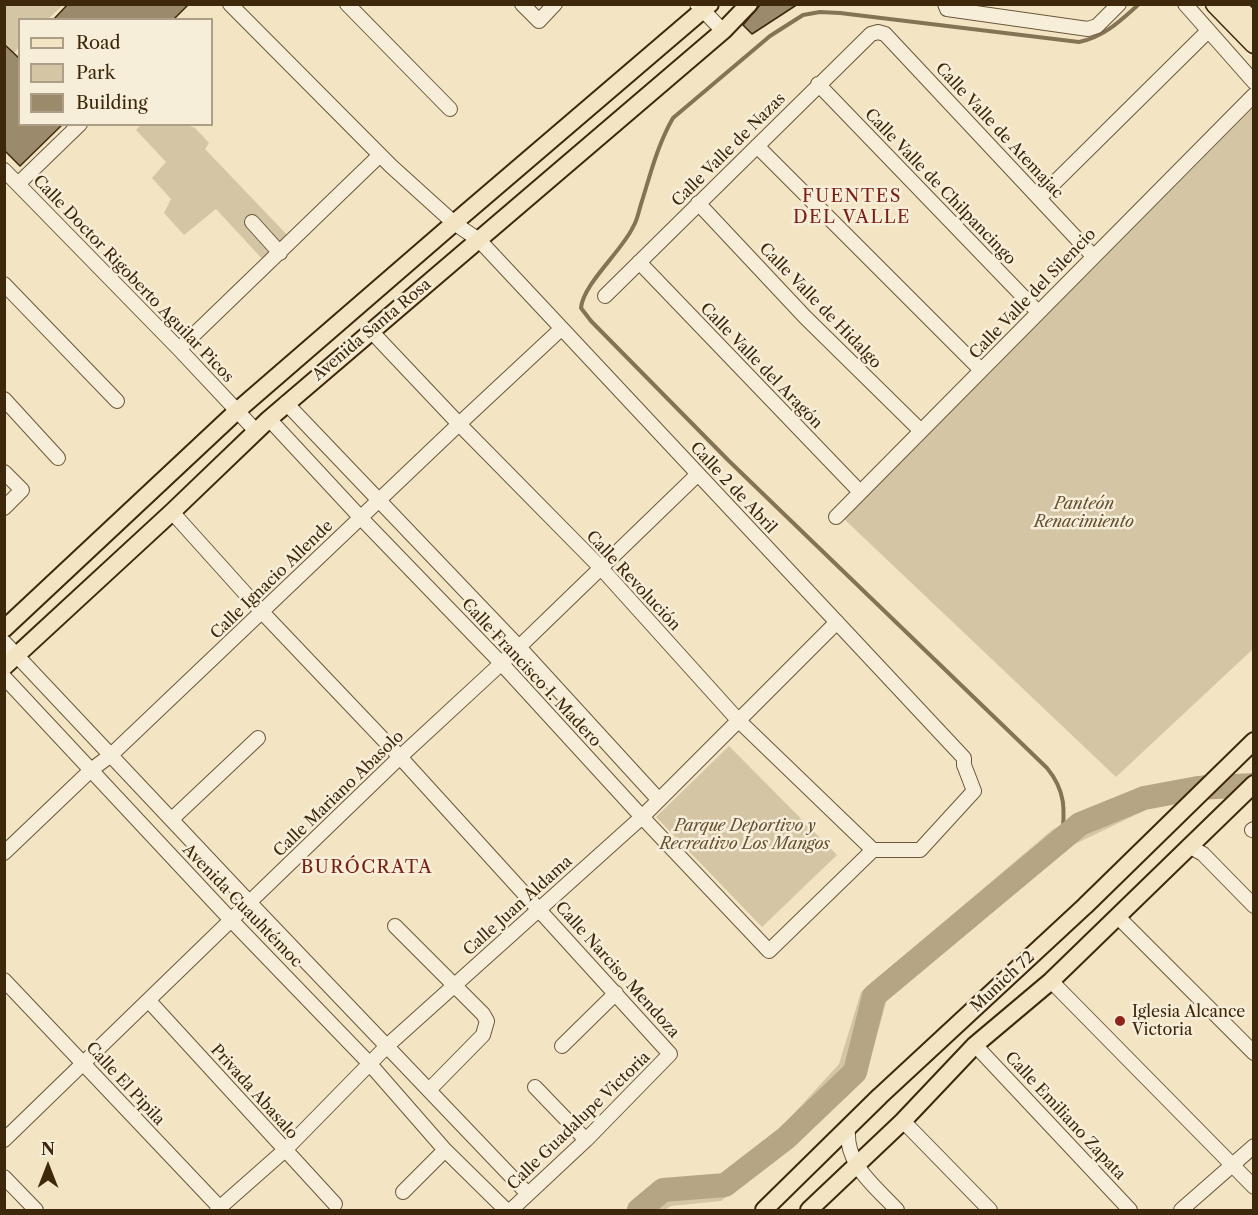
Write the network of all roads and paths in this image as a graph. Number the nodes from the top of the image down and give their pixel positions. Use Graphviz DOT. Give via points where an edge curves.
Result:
graph roads {
  1 [pos="230,4"];
  2 [pos="347,4"];
  3 [pos="522,4"];
  4 [pos="555,4"];
  5 [pos="749,4"];
  6 [pos="1119,4"];
  7 [pos="1185,4"];
  8 [pos="1215,4"];
  9 [pos="1235,4"];
  10 [pos="945,5"];
  11 [pos="704,7"];
  12 [pos="1254,23"];
  13 [pos="723,31"];
  14 [pos="1208,31"];
  15 [pos="878,32"];
  16 [pos="1254,44"];
  17 [pos="1254,82"];
  18 [pos="818,84"];
  19 [pos="1254,95"];
  20 [pos="450,109"];
  21 [pos="78,126"];
  22 [pos="757,146"];
  23 [pos="380,155"];
  24 [pos="4,170"];
  25 [pos="18,184"];
  26 [pos="1039,198"];
  27 [pos="698,203"];
  28 [pos="252,222"];
  29 [pos="454,223"];
  30 [pos="479,240"];
  31 [pos="280,253"];
  32 [pos="1093,256"];
  33 [pos="639,262"];
  34 [pos="4,284"];
  35 [pos="605,296"];
  36 [pos="1038,312"];
  37 [pos="561,329"];
  38 [pos="371,331"];
  39 [pos="179,349"];
  40 [pos="981,370"];
  41 [pos="4,399"];
  42 [pos="117,401"];
  43 [pos="286,403"];
  44 [pos="238,410"];
  45 [pos="269,419"];
  46 [pos="459,424"];
  47 [pos="256,431"];
  48 [pos="921,431"];
  49 [pos="58,458"];
  50 [pos="4,472"];
  51 [pos="698,474"];
  52 [pos="860,492"];
  53 [pos="378,501"];
  54 [pos="4,507"];
  55 [pos="172,512"];
  56 [pos="360,517"];
  57 [pos="836,517"];
  58 [pos="600,568"];
  59 [pos="262,612"];
  60 [pos="837,622"];
  61 [pos="4,629"];
  62 [pos="4,642"];
  63 [pos="519,647"];
  64 [pos="17,654"];
  65 [pos="501,663"];
  66 [pos="4,667"];
  67 [pos="4,677"];
  68 [pos="738,720"];
  69 [pos="258,738"];
  70 [pos="1254,741"];
  71 [pos="111,755"];
  72 [pos="400,757"];
  73 [pos="91,770"];
  74 [pos="1254,784"];
  75 [pos="658,800"];
  76 [pos="642,817"];
  77 [pos="172,819"];
  78 [pos="1189,846"];
  79 [pos="873,850"];
  80 [pos="4,853"];
  81 [pos="250,903"];
  82 [pos="1254,906"];
  83 [pos="540,909"];
  84 [pos="1118,917"];
  85 [pos="231,920"];
  86 [pos="395,926"];
  87 [pos="4,980"];
  88 [pos="1051,981"];
  89 [pos="454,986"];
  90 [pos="616,993"];
  91 [pos="149,1001"];
  92 [pos="975,1044"];
  93 [pos="388,1045"];
  94 [pos="562,1046"];
  95 [pos="1254,1053"];
  96 [pos="670,1054"];
  97 [pos="369,1063"];
  98 [pos="83,1065"];
  99 [pos="535,1087"];
  100 [pos="429,1090"];
  101 [pos="903,1121"];
  102 [pos="848,1128"];
  103 [pos="4,1140"];
  104 [pos="586,1140"];
  105 [pos="1254,1146"];
  106 [pos="285,1150"];
  107 [pos="446,1150"];
  108 [pos="1233,1165"];
  109 [pos="857,1167"];
  110 [pos="4,1177"];
  111 [pos="1254,1187"];
  112 [pos="403,1192"];
  113 [pos="528,1193"];
  114 [pos="335,1204"];
  115 [pos="36,1210"];
  116 [pos="220,1210"];
  117 [pos="508,1210"];
  118 [pos="764,1210"];
  119 [pos="809,1210"];
  120 [pos="897,1210"];
  121 [pos="990,1210"];
  122 [pos="1130,1210"];
  123 [pos="1181,1210"];
  1 -- 23 [label="street, Calle 2 de Abril"];
  2 -- 20 [label="street"];
  3 -- 4 [label="street" via="539,21"];
  5 -- 13 [label="main road, Avenida Santa Rosa"];
  6 -- 10 [label="street" via="1097,26 1088,29 947,9"];
  7 -- 14 [label="street"];
  8 -- 16 [label="highway"];
  9 -- 12 [label="highway"];
  11 -- 13 [label="street"];
  11 -- 29 [label="main road, Avenida Santa Rosa"];
  13 -- 30 [label="main road, Avenida Santa Rosa"];
  14 -- 17 [label="street"];
  14 -- 26 [label="street"];
  15 -- 18 [label="street, Calle Valle de Nazas" via="871,34"];
  15 -- 26 [label="street, Calle Valle de Atemajac" via="885,34"];
  18 -- 22 [label="street, Calle Valle de Nazas"];
  18 -- 36 [label="street, Calle Valle de Chilpancingo"];
  19 -- 32 [label="street, Calle Valle del Silencio"];
  21 -- 25 [label="street"];
  22 -- 27 [label="street, Calle Valle de Nazas"];
  22 -- 40 [label="street"];
  23 -- 29 [label="street, Calle 2 de Abril"];
  23 -- 31 [label="street"];
  24 -- 25 [label="street, Calle Doctor Rigoberto Aguilar Picos"];
  25 -- 39 [label="street, Calle Doctor Rigoberto Aguilar Picos"];
  26 -- 32 [label="street, Calle Valle de Atemajac"];
  27 -- 33 [label="street, Calle Valle de Nazas"];
  27 -- 48 [label="street, Calle Valle de Hidalgo" via="805,317"];
  28 -- 31 [label="street"];
  29 -- 30 [label="street, Calle 2 de Abril"];
  29 -- 44 [label="main road, Avenida Santa Rosa"];
  30 -- 37 [label="street, Calle 2 de Abril"];
  30 -- 38 [label="main road, Avenida Santa Rosa"];
  31 -- 39 [label="street"];
  32 -- 36 [label="street, Calle Valle del Silencio"];
  33 -- 35 [label="street, Calle Valle de Nazas"];
  33 -- 52 [label="street, Calle Valle del Aragón"];
  34 -- 42 [label="street"];
  36 -- 40 [label="street, Calle Valle del Silencio"];
  37 -- 46 [label="street, Calle Ignacio Allende"];
  37 -- 51 [label="street, Calle 2 de Abril"];
  38 -- 43 [label="main road, Avenida Santa Rosa"];
  38 -- 46 [label="street, Calle Revolución"];
  39 -- 44 [label="street, Calle Doctor Rigoberto Aguilar Picos"];
  40 -- 48 [label="street, Calle Valle del Silencio"];
  41 -- 49 [label="street"];
  43 -- 45 [label="main road, Avenida Santa Rosa"];
  43 -- 53 [label="street, Calle Francisco I. Madero"];
  44 -- 47 [label="street, Calle Doctor Rigoberto Aguilar Picos"];
  44 -- 61 [label="main road, Avenida Santa Rosa"];
  45 -- 47 [label="main road, Avenida Santa Rosa"];
  45 -- 56 [label="street, Calle Francisco I. Madero"];
  46 -- 53 [label="street, Calle Ignacio Allende"];
  46 -- 58 [label="street, Calle Revolución"];
  47 -- 55 [label="main road, Avenida Santa Rosa"];
  48 -- 52 [label="street, Calle Valle del Silencio"];
  50 -- 54 [label="street" via="22,490"];
  51 -- 58 [label="street, Calle Mariano Abasolo"];
  51 -- 60 [label="street, Calle 2 de Abril"];
  52 -- 57 [label="street, Calle Valle del Silencio"];
  53 -- 56 [label="street, Calle Ignacio Allende"];
  53 -- 63 [label="street, Calle Francisco I. Madero"];
  55 -- 59 [label="street, Calle Narciso Mendoza"];
  55 -- 64 [label="main road, Avenida Santa Rosa"];
  56 -- 59 [label="street, Calle Ignacio Allende"];
  56 -- 65 [label="street, Calle Francisco I. Madero"];
  58 -- 63 [label="street, Calle Mariano Abasolo"];
  58 -- 68 [label="street, Calle Revolución"];
  59 -- 71 [label="street, Calle Ignacio Allende"];
  59 -- 72 [label="street, Calle Narciso Mendoza"];
  60 -- 68 [label="street, Calle Juan Aldama"];
  60 -- 79 [label="street, Calle 2 de Abril" via="964,758 974,791 920,850"];
  62 -- 64 [label="street, Avenida Cuauhtémoc"];
  63 -- 65 [label="street, Calle Mariano Abasolo"];
  63 -- 75 [label="street, Calle Francisco I. Madero"];
  64 -- 66 [label="main road, Avenida Santa Rosa"];
  64 -- 71 [label="street, Avenida Cuauhtémoc"];
  65 -- 72 [label="street, Calle Mariano Abasolo"];
  65 -- 76 [label="street, Calle Francisco I. Madero"];
  67 -- 73 [label="street, Avenida Cuauhtémoc"];
  68 -- 75 [label="street, Calle Juan Aldama"];
  68 -- 79 [label="street, Calle Revolución"];
  69 -- 77 [label="street"];
  70 -- 102 [label="main road, Munich 72"];
  71 -- 73 [label="street, Calle Ignacio Allende"];
  71 -- 77 [label="street, Avenida Cuauhtémoc"];
  72 -- 81 [label="street, Calle Mariano Abasolo"];
  72 -- 83 [label="street, Calle Narciso Mendoza"];
  73 -- 80 [label="street, Calle Ignacio Allende"];
  73 -- 85 [label="street, Avenida Cuauhtémoc"];
  74 -- 78 [label="main road, Munich 72"];
  75 -- 76 [label="street, Calle Juan Aldama"];
  76 -- 79 [label="street, Calle Francisco I. Madero" via="769,951"];
  76 -- 83 [label="street, Calle Juan Aldama"];
  77 -- 81 [label="street, Avenida Cuauhtémoc"];
  78 -- 82 [label="street" via="1203,854"];
  78 -- 84 [label="main road, Munich 72"];
  81 -- 85 [label="street, Calle Mariano Abasolo"];
  81 -- 93 [label="street, Avenida Cuauhtémoc"];
  83 -- 89 [label="street, Calle Juan Aldama"];
  83 -- 90 [label="street, Calle Narciso Mendoza"];
  84 -- 88 [label="main road, Munich 72"];
  84 -- 95 [label="street"];
  85 -- 91 [label="street, Calle Mariano Abasolo"];
  85 -- 97 [label="street, Avenida Cuauhtémoc"];
  86 -- 89 [label="street"];
  87 -- 98 [label="street, Calle El Pipila"];
  88 -- 92 [label="main road, Munich 72"];
  88 -- 108 [label="street"];
  89 -- 93 [label="street, Calle Juan Aldama"];
  89 -- 100 [label="street" via="483,1014 487,1028"];
  90 -- 94 [label="street"];
  90 -- 96 [label="street, Calle Narciso Mendoza"];
  91 -- 98 [label="street, Calle Mariano Abasolo"];
  91 -- 106 [label="street, Privada Abasalo"];
  92 -- 101 [label="main road, Munich 72"];
  92 -- 122 [label="street, Calle Emiliano Zapata"];
  93 -- 97 [label="street, Calle Juan Aldama"];
  93 -- 100 [label="street, Avenida Cuauhtémoc"];
  96 -- 104 [label="street, Calle Guadalupe Victoria"];
  97 -- 106 [label="street, Calle Juan Aldama"];
  97 -- 107 [label="street, Avenida Cuauhtémoc"];
  98 -- 103 [label="street, Calle Mariano Abasolo"];
  98 -- 116 [label="street, Calle El Pipila"];
  99 -- 104 [label="street"];
  100 -- 113 [label="street, Avenida Cuauhtémoc"];
  101 -- 109 [label="main road, Munich 72"];
  101 -- 121 [label="street"];
  102 -- 109 [label="street" via="847,1145"];
  102 -- 118 [label="main road, Munich 72"];
  104 -- 113 [label="street, Calle Guadalupe Victoria"];
  105 -- 108 [label="street"];
  106 -- 114 [label="street, Privada Abasalo"];
  106 -- 116 [label="street, Calle Juan Aldama"];
  107 -- 112 [label="street"];
  107 -- 117 [label="street, Avenida Cuauhtémoc"];
  108 -- 111 [label="street"];
  108 -- 123 [label="street"];
  109 -- 119 [label="main road, Munich 72"];
  109 -- 120 [label="street"];
  110 -- 115 [label="street"];
  113 -- 117 [label="street, Calle Guadalupe Victoria"];
}
